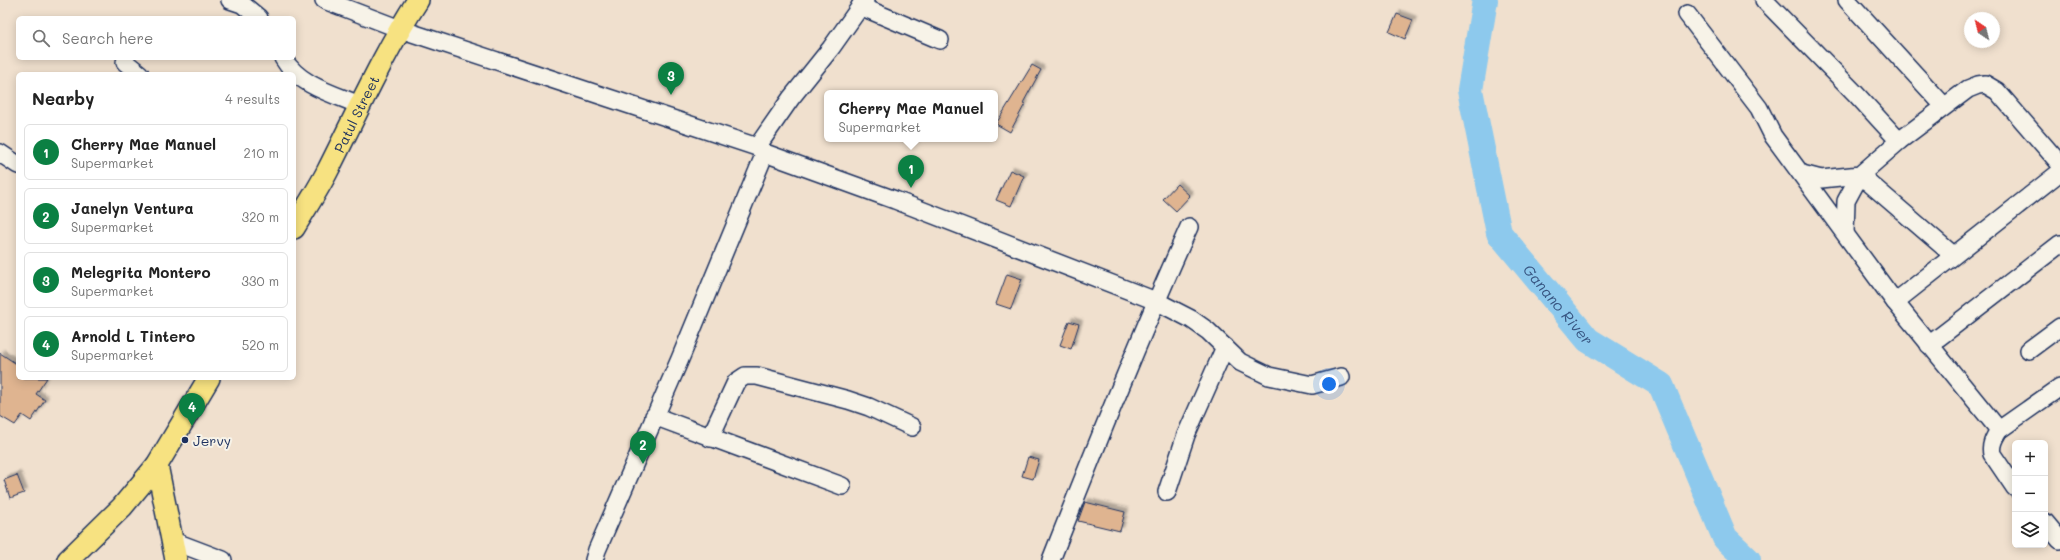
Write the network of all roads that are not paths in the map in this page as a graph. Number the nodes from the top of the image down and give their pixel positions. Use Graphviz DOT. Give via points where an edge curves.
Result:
graph roads {
  1 [pos="230,0"];
  2 [pos="324,0"];
  3 [pos="418,0"];
  4 [pos="1764,0"];
  5 [pos="1847,0"];
  6 [pos="863,3"];
  7 [pos="1687,14"];
  8 [pos="257,16"];
  9 [pos="400,29"];
  10 [pos="940,40"];
  11 [pos="284,60"];
  12 [pos="125,62"];
  13 [pos="138,72"];
  14 [pos="292,72"];
  15 [pos="296,76"];
  16 [pos="360,104"];
  17 [pos="1944,106"];
  18 [pos="1899,141"];
  19 [pos="761,150"];
  20 [pos="0,153"];
  21 [pos="16,163"];
  22 [pos="2060,164"];
  23 [pos="2060,172"];
  24 [pos="1802,174"];
  25 [pos="1860,175"];
  26 [pos="296,225"];
  27 [pos="1190,227"];
  28 [pos="1845,234"];
  29 [pos="2060,244"];
  30 [pos="1953,255"];
  31 [pos="1156,301"];
  32 [pos="1895,302"];
  33 [pos="2060,327"];
  34 [pos="1929,345"];
  35 [pos="1225,348"];
  36 [pos="2029,350"];
  37 [pos="1341,377"];
  38 [pos="208,380"];
  39 [pos="2060,387"];
  40 [pos="654,416"];
  41 [pos="912,427"];
  42 [pos="1999,430"];
  43 [pos="710,438"];
  44 [pos="157,465"];
  45 [pos="2012,484"];
  46 [pos="842,486"];
  47 [pos="1167,492"];
  48 [pos="2048,526"];
  49 [pos="2060,540"];
  50 [pos="175,550"];
  51 [pos="68,560"];
  52 [pos="223,560"];
  53 [pos="594,560"];
  54 [pos="1051,560"];
  1 -- 8 [label="street" via="242,4"];
  2 -- 9 [label="street"];
  3 -- 9 [label="main road, Patul Street"];
  4 -- 18 [label="street"];
  5 -- 17 [label="street"];
  6 -- 10 [label="street"];
  6 -- 19 [label="street" via="791,98"];
  7 -- 24 [label="street" via="1759,108 1773,136"];
  9 -- 16 [label="main road, Patul Street"];
  9 -- 19 [label="street"];
  11 -- 14 [label="street"];
  12 -- 13 [label="street"];
  15 -- 16 [label="street"];
  16 -- 26 [label="main road, Patul Street" via="328,171"];
  17 -- 18 [label="street"];
  17 -- 22 [label="street" via="1968,89 1978,84 1986,84 1997,91"];
  18 -- 25 [label="street"];
  19 -- 31 [label="street"];
  19 -- 40 [label="street"];
  20 -- 21 [label="street"];
  23 -- 30 [label="street"];
  24 -- 25 [label="street" via="1821,179"];
  24 -- 28 [label="street"];
  25 -- 28 [label="street" via="1846,202"];
  25 -- 30 [label="street"];
  27 -- 31 [label="street"];
  28 -- 32 [label="street"];
  29 -- 34 [label="street"];
  30 -- 32 [label="street"];
  31 -- 35 [label="street" via="1208,331"];
  31 -- 54 [label="street"];
  32 -- 34 [label="street"];
  33 -- 36 [label="street"];
  34 -- 42 [label="street"];
  35 -- 37 [label="street" via="1240,362 1269,376 1290,382 1312,385"];
  35 -- 47 [label="street" via="1186,435"];
  38 -- 44 [label="main road"];
  39 -- 42 [label="street"];
  40 -- 43 [label="street"];
  40 -- 53 [label="street"];
  41 -- 43 [label="street" via="848,400 757,376 745,376 736,382"];
  42 -- 45 [label="street" via="1992,443 1992,454"];
  43 -- 46 [label="street"];
  44 -- 50 [label="main road"];
  44 -- 51 [label="main road" via="122,506"];
  48 -- 49 [label="street"];
  50 -- 52 [label="street"];
}
